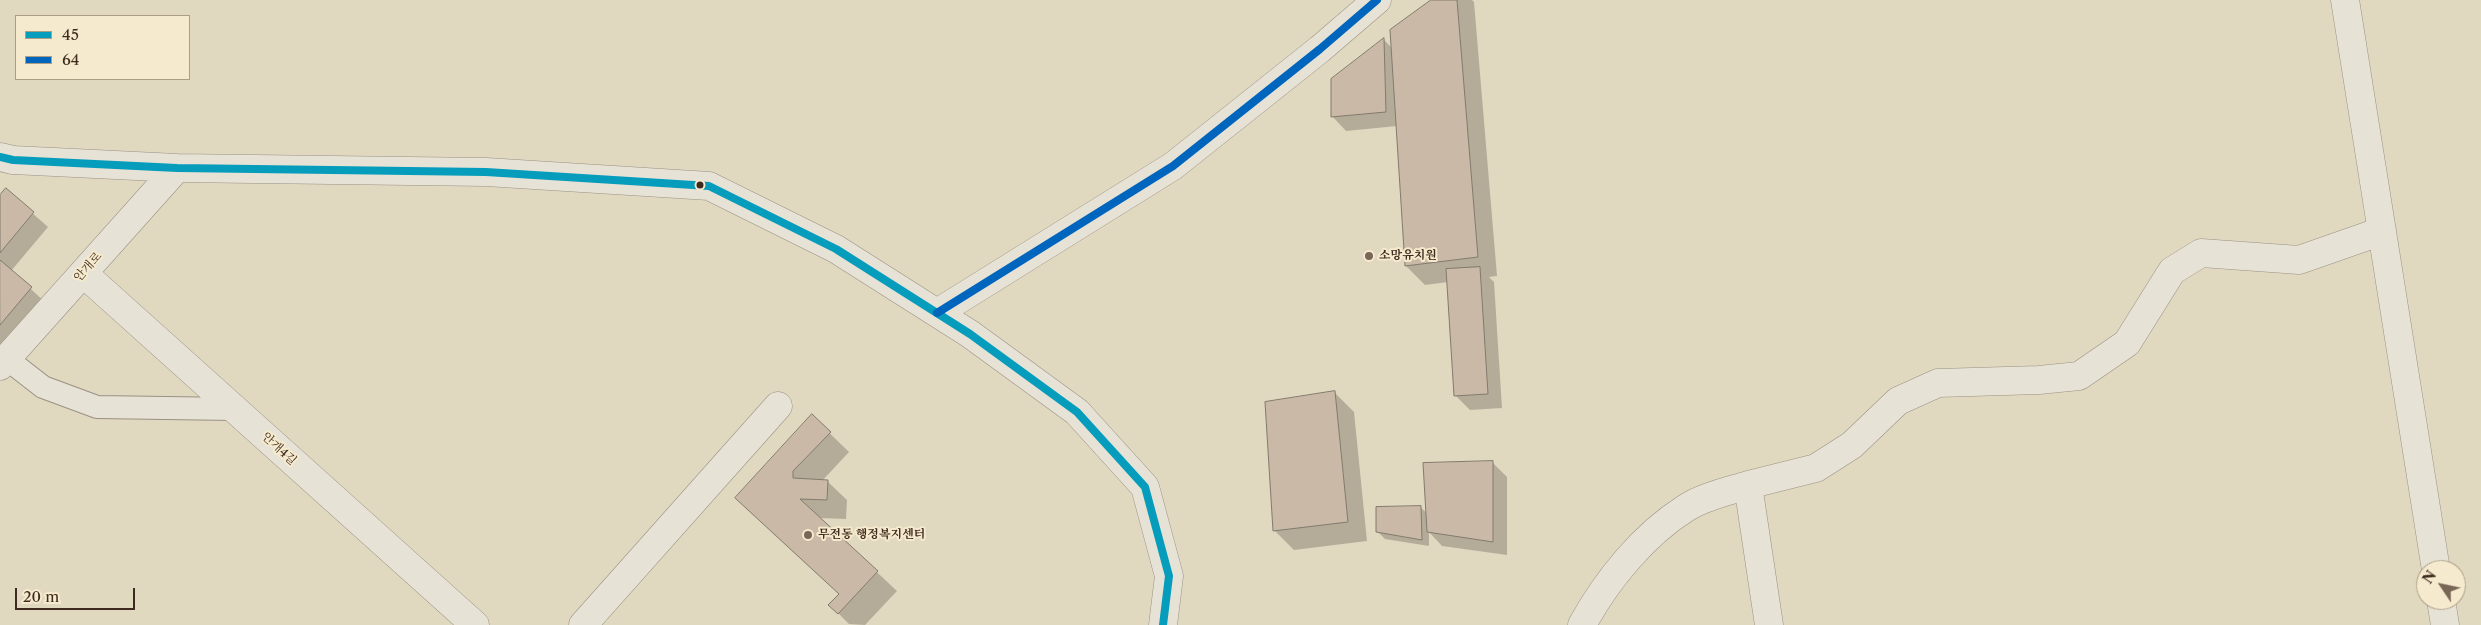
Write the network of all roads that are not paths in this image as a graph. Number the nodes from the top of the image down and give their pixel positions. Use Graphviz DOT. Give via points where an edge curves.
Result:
graph roads {
  1 [pos="1377,0"];
  2 [pos="2345,0"];
  3 [pos="0,157"];
  4 [pos="177,168"];
  5 [pos="2382,231"];
  6 [pos="83,273"];
  7 [pos="937,313"];
  8 [pos="4,362"];
  9 [pos="778,406"];
  10 [pos="234,409"];
  11 [pos="1748,485"];
  12 [pos="2434,560"];
  13 [pos="2443,610"];
  14 [pos="475,625"];
  15 [pos="583,625"];
  16 [pos="1163,625"];
  17 [pos="1582,625"];
  18 [pos="1769,625"];
  19 [pos="2445,625"];
  1 -- 7 [label="street" via="1172,166"];
  2 -- 5 [label="street"];
  3 -- 4 [label="street"];
  4 -- 6 [label="street, 안개로"];
  4 -- 7 [label="street" via="486,172 709,186 836,249"];
  5 -- 11 [label="street" via="2299,260 2201,253 2172,271 2127,343 2079,376 1938,384 1898,401 1852,444 1816,468"];
  5 -- 12 [label="street"];
  6 -- 8 [label="street, 안개로"];
  6 -- 10 [label="street, 안개4길"];
  7 -- 16 [label="street" via="1077,412 1145,487 1169,576"];
  8 -- 10 [label="lane" via="43,387 97,407"];
  9 -- 15 [label="street"];
  10 -- 14 [label="street, 안개4길"];
  11 -- 17 [label="street" via="1687,507 1643,542 1595,601"];
  11 -- 18 [label="street"];
  13 -- 19 [label="street"];
}
